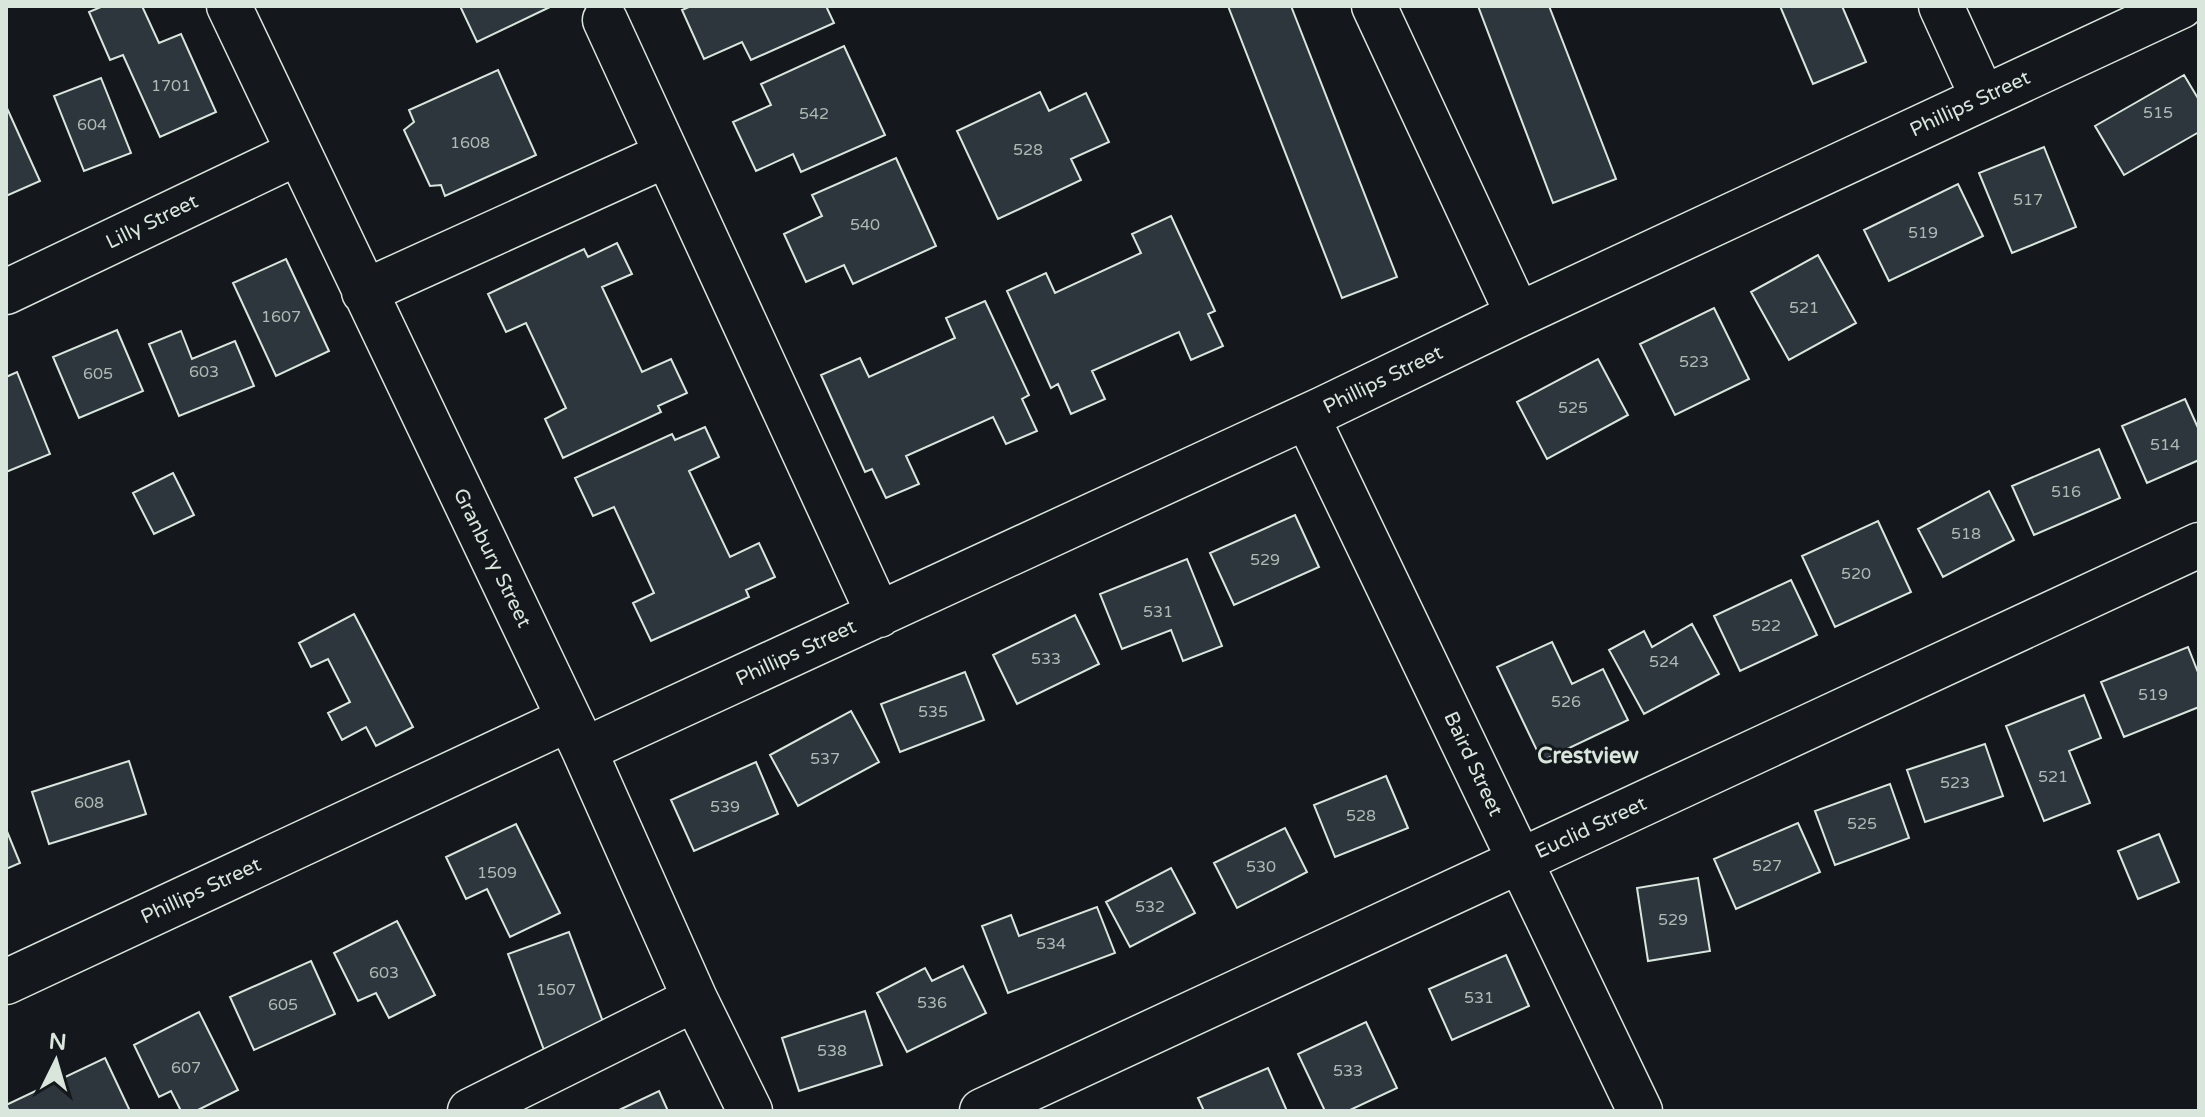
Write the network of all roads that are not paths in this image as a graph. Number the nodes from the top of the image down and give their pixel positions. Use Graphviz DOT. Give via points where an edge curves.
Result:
graph roads {
  1 [pos="229,6"];
  2 [pos="1374,6"];
  3 [pos="1941,6"];
  4 [pos="2181,6"];
  5 [pos="605,20"];
  6 [pos="1983,98"];
  7 [pos="297,153"];
  8 [pos="666,155"];
  9 [pos="6,292"];
  10 [pos="364,292"];
  11 [pos="1518,315"];
  12 [pos="1307,417"];
  13 [pos="2199,545"];
  14 [pos="879,615"];
  15 [pos="577,735"];
  16 [pos="1519,861"];
  17 [pos="6,982"];
  18 [pos="695,999"];
  19 [pos="470,1111"];
  20 [pos="750,1111"];
  21 [pos="982,1111"];
  22 [pos="1640,1111"];
  1 -- 7 [label="street, Granbury Street"];
  2 -- 11 [label="street"];
  3 -- 6 [label="street"];
  4 -- 6 [label="street, Phillips Street"];
  5 -- 8 [label="street"];
  6 -- 11 [label="street, Phillips Street"];
  7 -- 9 [label="street, Lilly Street"];
  7 -- 10 [label="street, Granbury Street"];
  8 -- 10 [label="street"];
  8 -- 14 [label="street"];
  10 -- 15 [label="street, Granbury Street"];
  11 -- 12 [label="street, Phillips Street"];
  12 -- 14 [label="street, Phillips Street"];
  12 -- 16 [label="street, Baird Street"];
  13 -- 16 [label="street, Euclid Street"];
  14 -- 15 [label="street, Phillips Street"];
  15 -- 17 [label="street, Phillips Street"];
  15 -- 18 [label="street, Granbury Street"];
  16 -- 21 [label="street, Euclid Street"];
  16 -- 22 [label="street, Baird Street"];
  18 -- 19 [label="street"];
  18 -- 20 [label="street, Granbury Street"];
}
